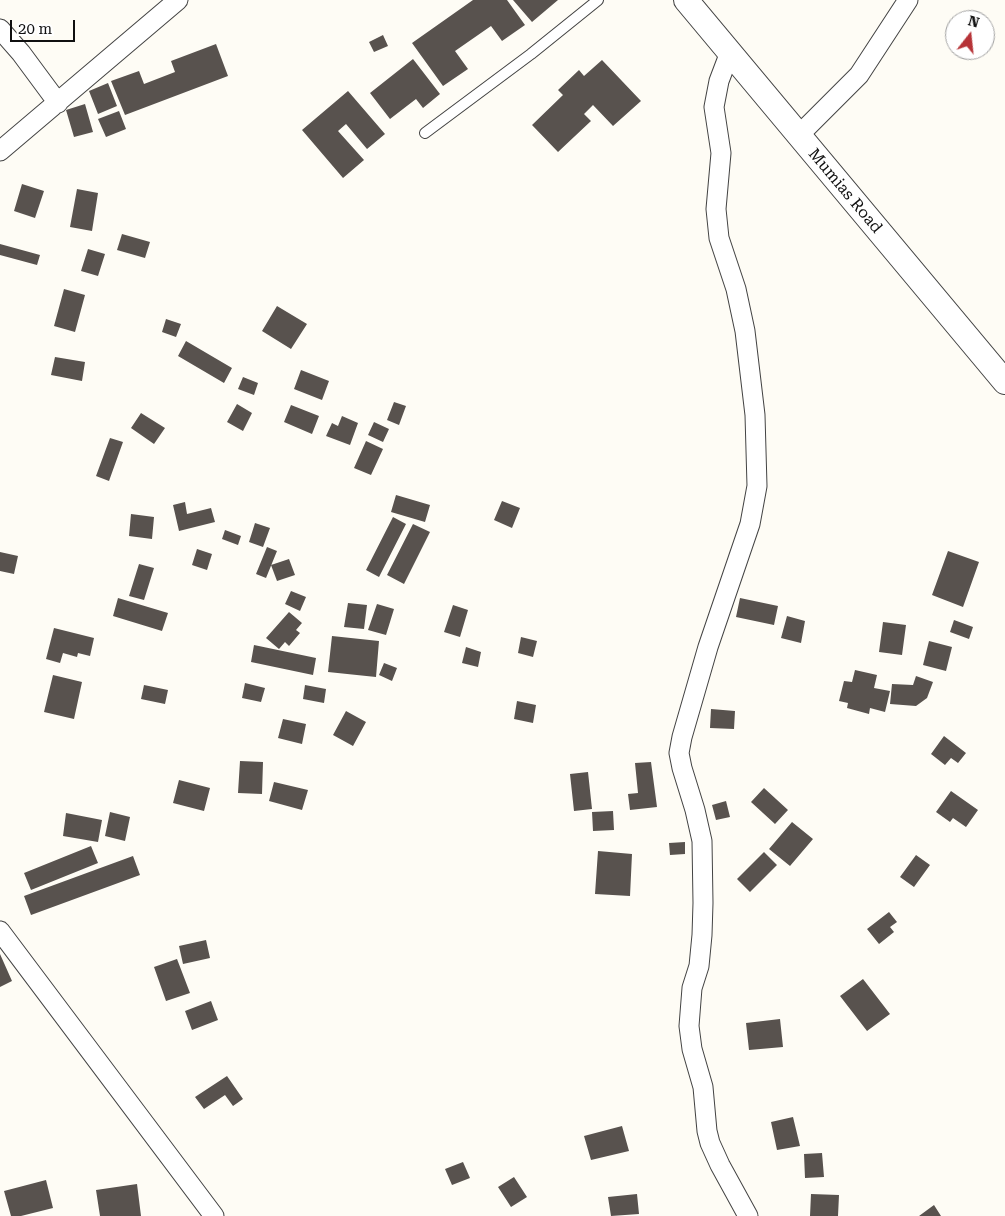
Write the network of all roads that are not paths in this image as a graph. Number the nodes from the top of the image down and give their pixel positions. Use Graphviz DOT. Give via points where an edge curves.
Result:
graph roads {
  1 [pos="178,0"];
  2 [pos="598,0"];
  3 [pos="686,0"];
  4 [pos="908,0"];
  5 [pos="0,29"];
  6 [pos="730,52"];
  7 [pos="58,103"];
  8 [pos="425,133"];
  9 [pos="799,136"];
  10 [pos="0,151"];
  11 [pos="1005,382"];
  12 [pos="0,931"];
  13 [pos="214,1216"];
  14 [pos="748,1216"];
  1 -- 7 [label="street"];
  2 -- 8 [label="lane" via="532,54"];
  3 -- 6 [label="street, Mumias Road"];
  4 -- 9 [label="street" via="859,75"];
  5 -- 7 [label="street"];
  6 -- 9 [label="street, Mumias Road"];
  6 -- 14 [label="street" via="714,107 721,153 716,208 719,238 745,331 755,415 757,486 750,524 708,647 679,753 702,841 702,935 692,988 689,1026 692,1049 703,1087 710,1143"];
  7 -- 10 [label="street"];
  9 -- 11 [label="street, Mumias Road"];
  12 -- 13 [label="street"];
}
